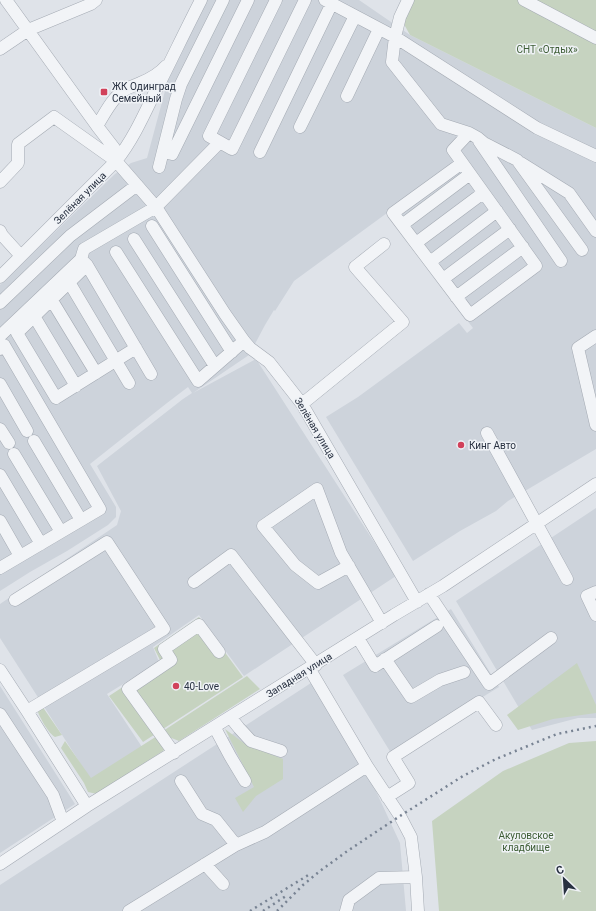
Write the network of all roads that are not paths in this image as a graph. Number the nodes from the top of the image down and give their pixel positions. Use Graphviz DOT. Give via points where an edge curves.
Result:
graph roads {
  1 [pos="6,0"];
  2 [pos="96,0"];
  3 [pos="201,0"];
  4 [pos="223,0"];
  5 [pos="248,0"];
  6 [pos="276,0"];
  7 [pos="305,0"];
  8 [pos="408,0"];
  9 [pos="524,0"];
  10 [pos="328,2"];
  11 [pos="355,16"];
  12 [pos="379,29"];
  13 [pos="28,30"];
  14 [pos="395,37"];
  15 [pos="596,38"];
  16 [pos="0,49"];
  17 [pos="171,61"];
  18 [pos="347,96"];
  19 [pos="97,126"];
  20 [pos="300,127"];
  21 [pos="476,138"];
  22 [pos="220,142"];
  23 [pos="163,152"];
  24 [pos="260,152"];
  25 [pos="596,156"];
  26 [pos="517,160"];
  27 [pos="116,161"];
  28 [pos="462,163"];
  29 [pos="159,167"];
  30 [pos="470,174"];
  31 [pos="0,182"];
  32 [pos="137,185"];
  33 [pos="483,193"];
  34 [pos="156,207"];
  35 [pos="497,211"];
  36 [pos="152,226"];
  37 [pos="402,226"];
  38 [pos="510,229"];
  39 [pos="0,231"];
  40 [pos="596,231"];
  41 [pos="70,236"];
  42 [pos="134,239"];
  43 [pos="416,243"];
  44 [pos="384,244"];
  45 [pos="523,247"];
  46 [pos="582,250"];
  47 [pos="116,252"];
  48 [pos="21,256"];
  49 [pos="84,258"];
  50 [pos="561,261"];
  51 [pos="430,262"];
  52 [pos="0,277"];
  53 [pos="443,279"];
  54 [pos="69,282"];
  55 [pos="456,297"];
  56 [pos="51,299"];
  57 [pos="0,303"];
  58 [pos="34,316"];
  59 [pos="0,336"];
  60 [pos="596,336"];
  61 [pos="244,341"];
  62 [pos="136,348"];
  63 [pos="0,349"];
  64 [pos="232,352"];
  65 [pos="116,361"];
  66 [pos="215,366"];
  67 [pos="96,373"];
  68 [pos="151,374"];
  69 [pos="129,383"];
  70 [pos="0,384"];
  71 [pos="76,386"];
  72 [pos="302,404"];
  73 [pos="596,425"];
  74 [pos="0,429"];
  75 [pos="487,433"];
  76 [pos="0,475"];
  77 [pos="596,484"];
  78 [pos="81,520"];
  79 [pos="0,521"];
  80 [pos="537,524"];
  81 [pos="61,532"];
  82 [pos="41,544"];
  83 [pos="20,556"];
  84 [pos="349,566"];
  85 [pos="0,568"];
  86 [pos="567,579"];
  87 [pos="194,582"];
  88 [pos="596,592"];
  89 [pos="429,594"];
  90 [pos="15,600"];
  91 [pos="416,602"];
  92 [pos="596,615"];
  93 [pos="382,623"];
  94 [pos="438,626"];
  95 [pos="358,638"];
  96 [pos="551,638"];
  97 [pos="219,652"];
  98 [pos="385,659"];
  99 [pos="312,666"];
  100 [pos="0,670"];
  101 [pos="464,672"];
  102 [pos="27,711"];
  103 [pos="0,714"];
  104 [pos="231,718"];
  105 [pos="496,725"];
  106 [pos="215,728"];
  107 [pos="281,751"];
  108 [pos="174,753"];
  109 [pos="367,766"];
  110 [pos="245,780"];
  111 [pos="181,781"];
  112 [pos="387,797"];
  113 [pos="88,806"];
  114 [pos="63,822"];
  115 [pos="236,845"];
  116 [pos="0,864"];
  117 [pos="205,864"];
  118 [pos="416,877"];
  119 [pos="223,884"];
  120 [pos="129,911"];
  121 [pos="346,911"];
  122 [pos="418,911"];
  1 -- 13 [label="street"];
  2 -- 13 [label="street"];
  3 -- 17 [label="street"];
  4 -- 23 [label="street" via="181,84"];
  5 -- 23 [label="street" via="172,154"];
  6 -- 22 [label="street" via="209,136"];
  7 -- 22 [label="street" via="232,149"];
  8 -- 14 [label="street"];
  9 -- 15 [label="street"];
  10 -- 11 [label="street"];
  10 -- 24 [label="street"];
  11 -- 12 [label="street"];
  11 -- 20 [label="street"];
  12 -- 14 [label="street"];
  12 -- 18 [label="street"];
  13 -- 16 [label="street"];
  13 -- 19 [label="street"];
  14 -- 21 [label="street" via="392,65 441,124"];
  14 -- 25 [label="street" via="537,128"];
  17 -- 19 [label="street" via="151,78 122,91"];
  17 -- 27 [label="street" via="134,134"];
  19 -- 27 [label="street" via="114,148"];
  21 -- 26 [label="street"];
  21 -- 28 [label="street" via="453,150"];
  21 -- 50 [label="street"];
  22 -- 34 [label="street"];
  23 -- 29 [label="street"];
  26 -- 40 [label="street" via="570,193"];
  26 -- 46 [label="street"];
  27 -- 31 [label="street" via="54,117 18,144 18,163"];
  27 -- 32 [label="street, Зелёная улица"];
  27 -- 48 [label="street, Зелёная улица"];
  28 -- 30 [label="street"];
  28 -- 37 [label="street" via="393,213"];
  30 -- 33 [label="street"];
  30 -- 37 [label="street"];
  32 -- 34 [label="street, Зелёная улица"];
  32 -- 41 [label="street"];
  33 -- 35 [label="street"];
  33 -- 43 [label="street"];
  34 -- 49 [label="street"];
  34 -- 61 [label="street, Зелёная улица"];
  35 -- 38 [label="street"];
  35 -- 51 [label="street"];
  36 -- 64 [label="street"];
  37 -- 43 [label="street"];
  38 -- 45 [label="street"];
  38 -- 53 [label="street"];
  39 -- 48 [label="street"];
  41 -- 49 [label="street"];
  41 -- 57 [label="street"];
  42 -- 66 [label="street"];
  43 -- 51 [label="street"];
  44 -- 72 [label="street" via="355,267 404,322"];
  45 -- 55 [label="street"];
  45 -- 55 [label="street" via="536,266 470,315"];
  47 -- 66 [label="street" via="198,381"];
  48 -- 52 [label="street, Зелёная улица"];
  49 -- 54 [label="street"];
  49 -- 59 [label="street"];
  49 -- 62 [label="street"];
  51 -- 53 [label="street"];
  53 -- 55 [label="street"];
  54 -- 56 [label="street"];
  54 -- 65 [label="street"];
  56 -- 58 [label="street"];
  56 -- 67 [label="street"];
  58 -- 71 [label="street"];
  58 -- 71 [label="street" via="17,333 56,398"];
  60 -- 73 [label="street" via="578,348"];
  61 -- 64 [label="street"];
  61 -- 72 [label="street, Зелёная улица" via="269,362"];
  62 -- 65 [label="street"];
  62 -- 68 [label="street"];
  63 -- 78 [label="street" via="4,345 100,509"];
  64 -- 66 [label="street"];
  65 -- 67 [label="street"];
  65 -- 69 [label="street"];
  67 -- 71 [label="street"];
  70 -- 78 [label="street"];
  72 -- 91 [label="street, Зелёная улица"];
  74 -- 81 [label="street"];
  75 -- 80 [label="street"];
  76 -- 82 [label="street"];
  77 -- 80 [label="street, Западная улица"];
  78 -- 81 [label="street"];
  79 -- 83 [label="street"];
  80 -- 86 [label="street"];
  80 -- 89 [label="street, Западная улица"];
  81 -- 82 [label="street"];
  82 -- 83 [label="street"];
  83 -- 85 [label="street"];
  84 -- 84 [label="street" via="341,552 317,488 263,526 295,565 318,583"];
  84 -- 93 [label="street"];
  87 -- 99 [label="street" via="231,555"];
  88 -- 92 [label="street" via="587,596"];
  89 -- 91 [label="street, Западная улица"];
  89 -- 96 [label="street" via="489,684"];
  90 -- 102 [label="street" via="107,542 164,629"];
  91 -- 93 [label="street, Западная улица"];
  93 -- 95 [label="street, Западная улица"];
  94 -- 98 [label="street"];
  95 -- 98 [label="street" via="375,666"];
  95 -- 99 [label="street, Западная улица"];
  97 -- 108 [label="street" via="199,625 164,649 171,660 128,689"];
  98 -- 101 [label="street" via="411,697 440,680"];
  99 -- 104 [label="street, Западная улица"];
  99 -- 109 [label="street"];
  100 -- 102 [label="street"];
  102 -- 113 [label="street"];
  103 -- 114 [label="street" via="53,795"];
  104 -- 106 [label="street, Западная улица"];
  104 -- 107 [label="street" via="251,741"];
  105 -- 112 [label="street" via="479,702 393,757 409,782"];
  106 -- 108 [label="street, Западная улица"];
  106 -- 110 [label="street"];
  108 -- 113 [label="street, Западная улица"];
  109 -- 112 [label="street"];
  109 -- 115 [label="street" via="265,832"];
  111 -- 115 [label="street" via="202,814 216,820"];
  112 -- 118 [label="street" via="411,838"];
  113 -- 114 [label="street, Западная улица"];
  114 -- 116 [label="street, Западная улица"];
  115 -- 117 [label="street"];
  117 -- 119 [label="street"];
  117 -- 120 [label="street"];
  118 -- 121 [label="street" via="379,878 349,900"];
  118 -- 122 [label="street"];
}
